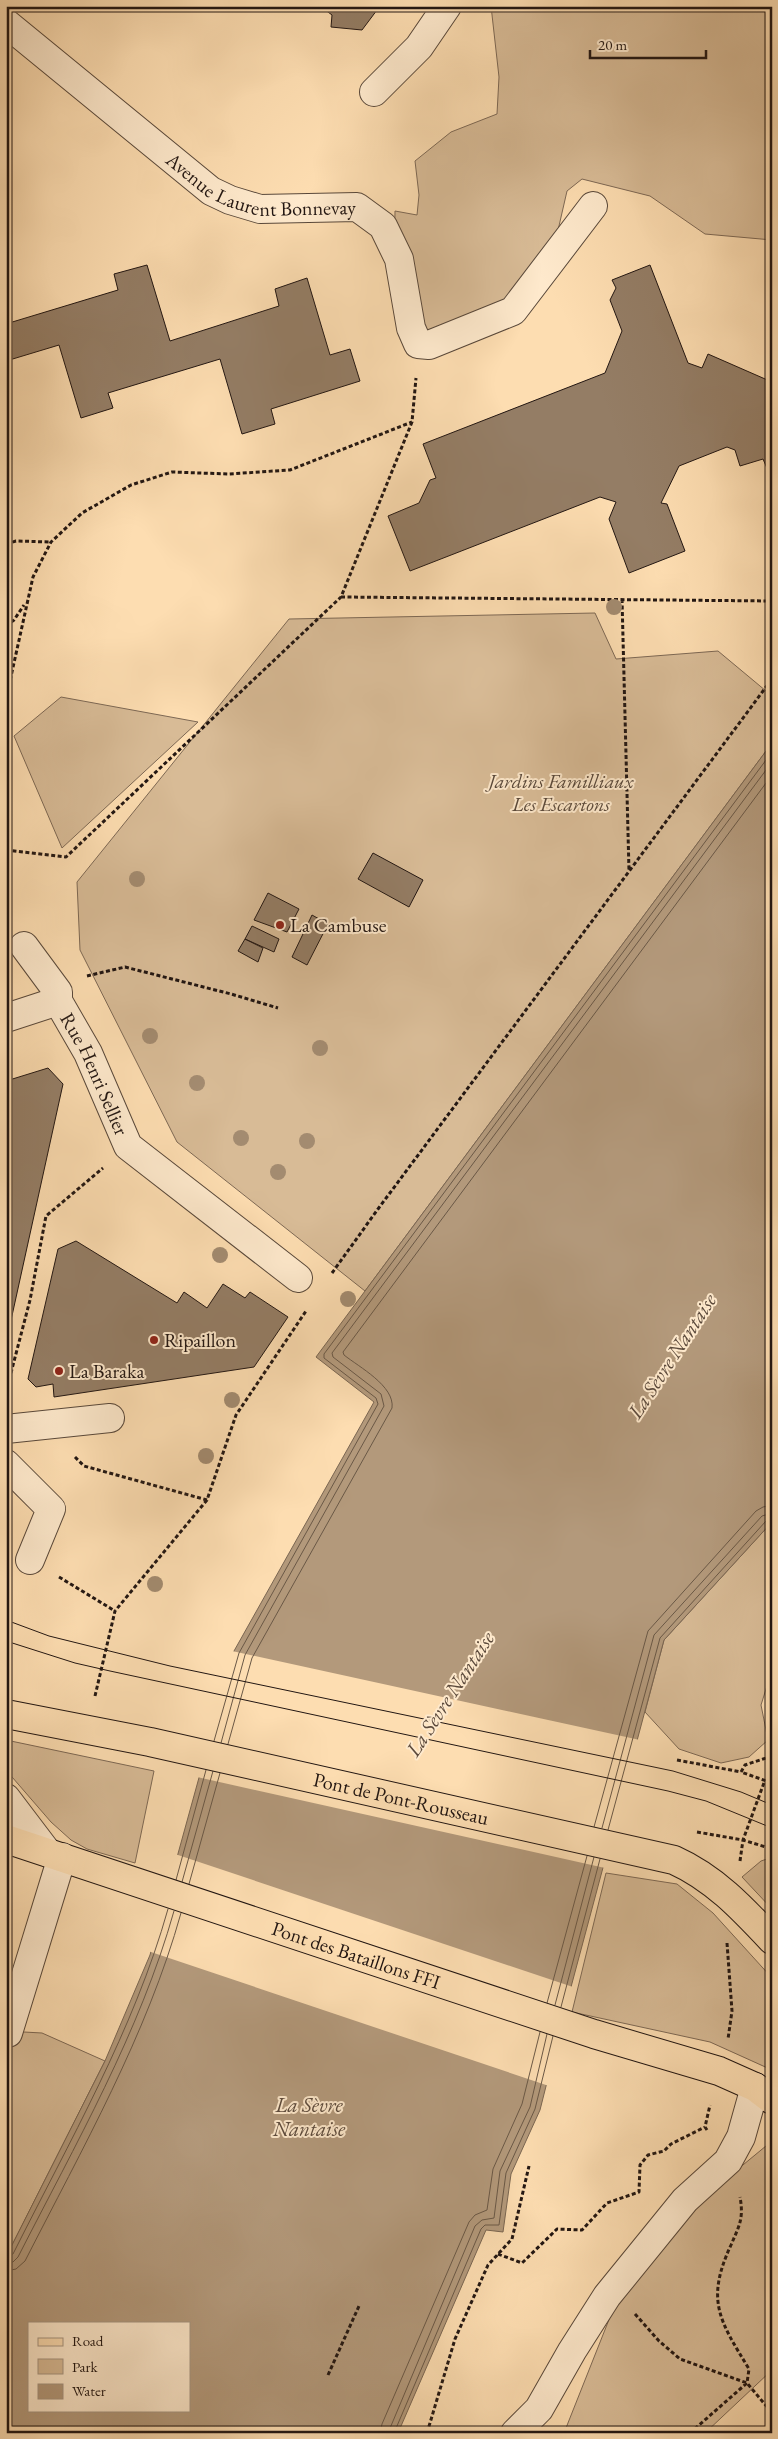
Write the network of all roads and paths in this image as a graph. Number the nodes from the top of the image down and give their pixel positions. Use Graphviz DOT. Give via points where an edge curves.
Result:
graph roads {
  1 [pos="447,6"];
  2 [pos="6,23"];
  3 [pos="374,92"];
  4 [pos="593,206"];
  5 [pos="418,344"];
  6 [pos="412,422"];
  7 [pos="51,542"];
  8 [pos="6,544"];
  9 [pos="341,597"];
  10 [pos="622,599"];
  11 [pos="772,601"];
  12 [pos="26,602"];
  13 [pos="6,626"];
  14 [pos="772,679"];
  15 [pos="6,699"];
  16 [pos="6,850"];
  17 [pos="629,872"];
  18 [pos="24,946"];
  19 [pos="58,996"];
  20 [pos="278,1008"];
  21 [pos="6,1018"];
  22 [pos="128,1146"];
  23 [pos="330,1277"];
  24 [pos="298,1278"];
  25 [pos="308,1308"];
  26 [pos="6,1392"];
  27 [pos="110,1418"];
  28 [pos="45,1425"];
  29 [pos="6,1429"];
  30 [pos="6,1464"];
  31 [pos="207,1500"];
  32 [pos="30,1560"];
  33 [pos="115,1611"];
  34 [pos="93,1703"];
  35 [pos="6,1714"];
  36 [pos="772,1756"];
  37 [pos="677,1760"];
  38 [pos="741,1772"];
  39 [pos="765,1780"];
  40 [pos="772,1783"];
  41 [pos="6,1798"];
  42 [pos="692,1831"];
  43 [pos="6,1839"];
  44 [pos="743,1840"];
  45 [pos="772,1849"];
  46 [pos="55,1854"];
  47 [pos="734,1900"];
  48 [pos="772,1940"];
  49 [pos="8,2033"];
  50 [pos="719,2071"];
  51 [pos="763,2093"];
  52 [pos="704,2126"];
  53 [pos="529,2166"];
  54 [pos="731,2244"];
  55 [pos="498,2254"];
  56 [pos="612,2290"];
  57 [pos="359,2306"];
  58 [pos="328,2375"];
  59 [pos="747,2383"];
  60 [pos="768,2408"];
  61 [pos="426,2433"];
  62 [pos="515,2433"];
  63 [pos="690,2433"];
  1 -- 3 [label="street" via="419,47"];
  2 -- 5 [label="street, Avenue Laurent Bonnevay" via="211,191 260,210 357,207 383,226 399,259 411,328"];
  4 -- 5 [label="street" via="513,311 429,345"];
  5 -- 6 [label="path"];
  6 -- 7 [label="path" via="290,470 228,474 172,472 131,485 82,513"];
  6 -- 9 [label="path"];
  7 -- 8 [label="path" via="16,541"];
  7 -- 12 [label="path" via="33,577"];
  9 -- 10 [label="path"];
  9 -- 16 [label="path" via="66,857"];
  10 -- 11 [label="path"];
  10 -- 17 [label="path"];
  12 -- 13 [label="path"];
  12 -- 15 [label="path"];
  14 -- 17 [label="path"];
  17 -- 23 [label="path"];
  18 -- 19 [label="street, Rue Henri Sellier"];
  19 -- 20 [label="path" via="92,974 124,967"];
  19 -- 21 [label="street, Rue Henri Sellier"];
  19 -- 22 [label="street, Rue Henri Sellier" via="88,1053"];
  22 -- 24 [label="street"];
  22 -- 26 [label="path" via="46,1216 30,1300"];
  25 -- 31 [label="path" via="236,1415"];
  27 -- 28 [label="street"];
  28 -- 29 [label="street"];
  28 -- 31 [label="path" via="84,1466"];
  30 -- 32 [label="street" via="51,1509"];
  31 -- 33 [label="path"];
  32 -- 33 [label="path"];
  33 -- 34 [label="path"];
  35 -- 47 [label="main road, Pont de Pont-Rousseau" via="150,1742 653,1854 691,1868"];
  36 -- 38 [label="path" via="745,1765"];
  37 -- 38 [label="path"];
  38 -- 39 [label="path"];
  39 -- 40 [label="path"];
  39 -- 44 [label="path"];
  41 -- 46 [label="street"];
  42 -- 44 [label="path"];
  43 -- 46 [label="main road, Pont des Bataillons FFI"];
  44 -- 45 [label="path"];
  46 -- 49 [label="street"];
  46 -- 50 [label="main road, Pont des Bataillons FFI" via="594,2034"];
  47 -- 48 [label="main road, Pont de Pont-Rousseau"];
  47 -- 50 [label="path" via="726,1952 732,2011 727,2047"];
  50 -- 51 [label="main road, Pont des Bataillons FFI"];
  51 -- 56 [label="street" via="728,2160 685,2200"];
  52 -- 55 [label="path" via="664,2150 648,2155 640,2165 639,2192 607,2203 582,2230 557,2229 522,2262"];
  53 -- 55 [label="path" via="512,2239"];
  54 -- 59 [label="path" via="717,2290 718,2308 749,2369"];
  55 -- 61 [label="path" via="488,2265 455,2339"];
  56 -- 59 [label="path" via="680,2359"];
  56 -- 62 [label="street" via="539,2409"];
  57 -- 58 [label="path"];
  59 -- 60 [label="path"];
  59 -- 63 [label="path"];
}
